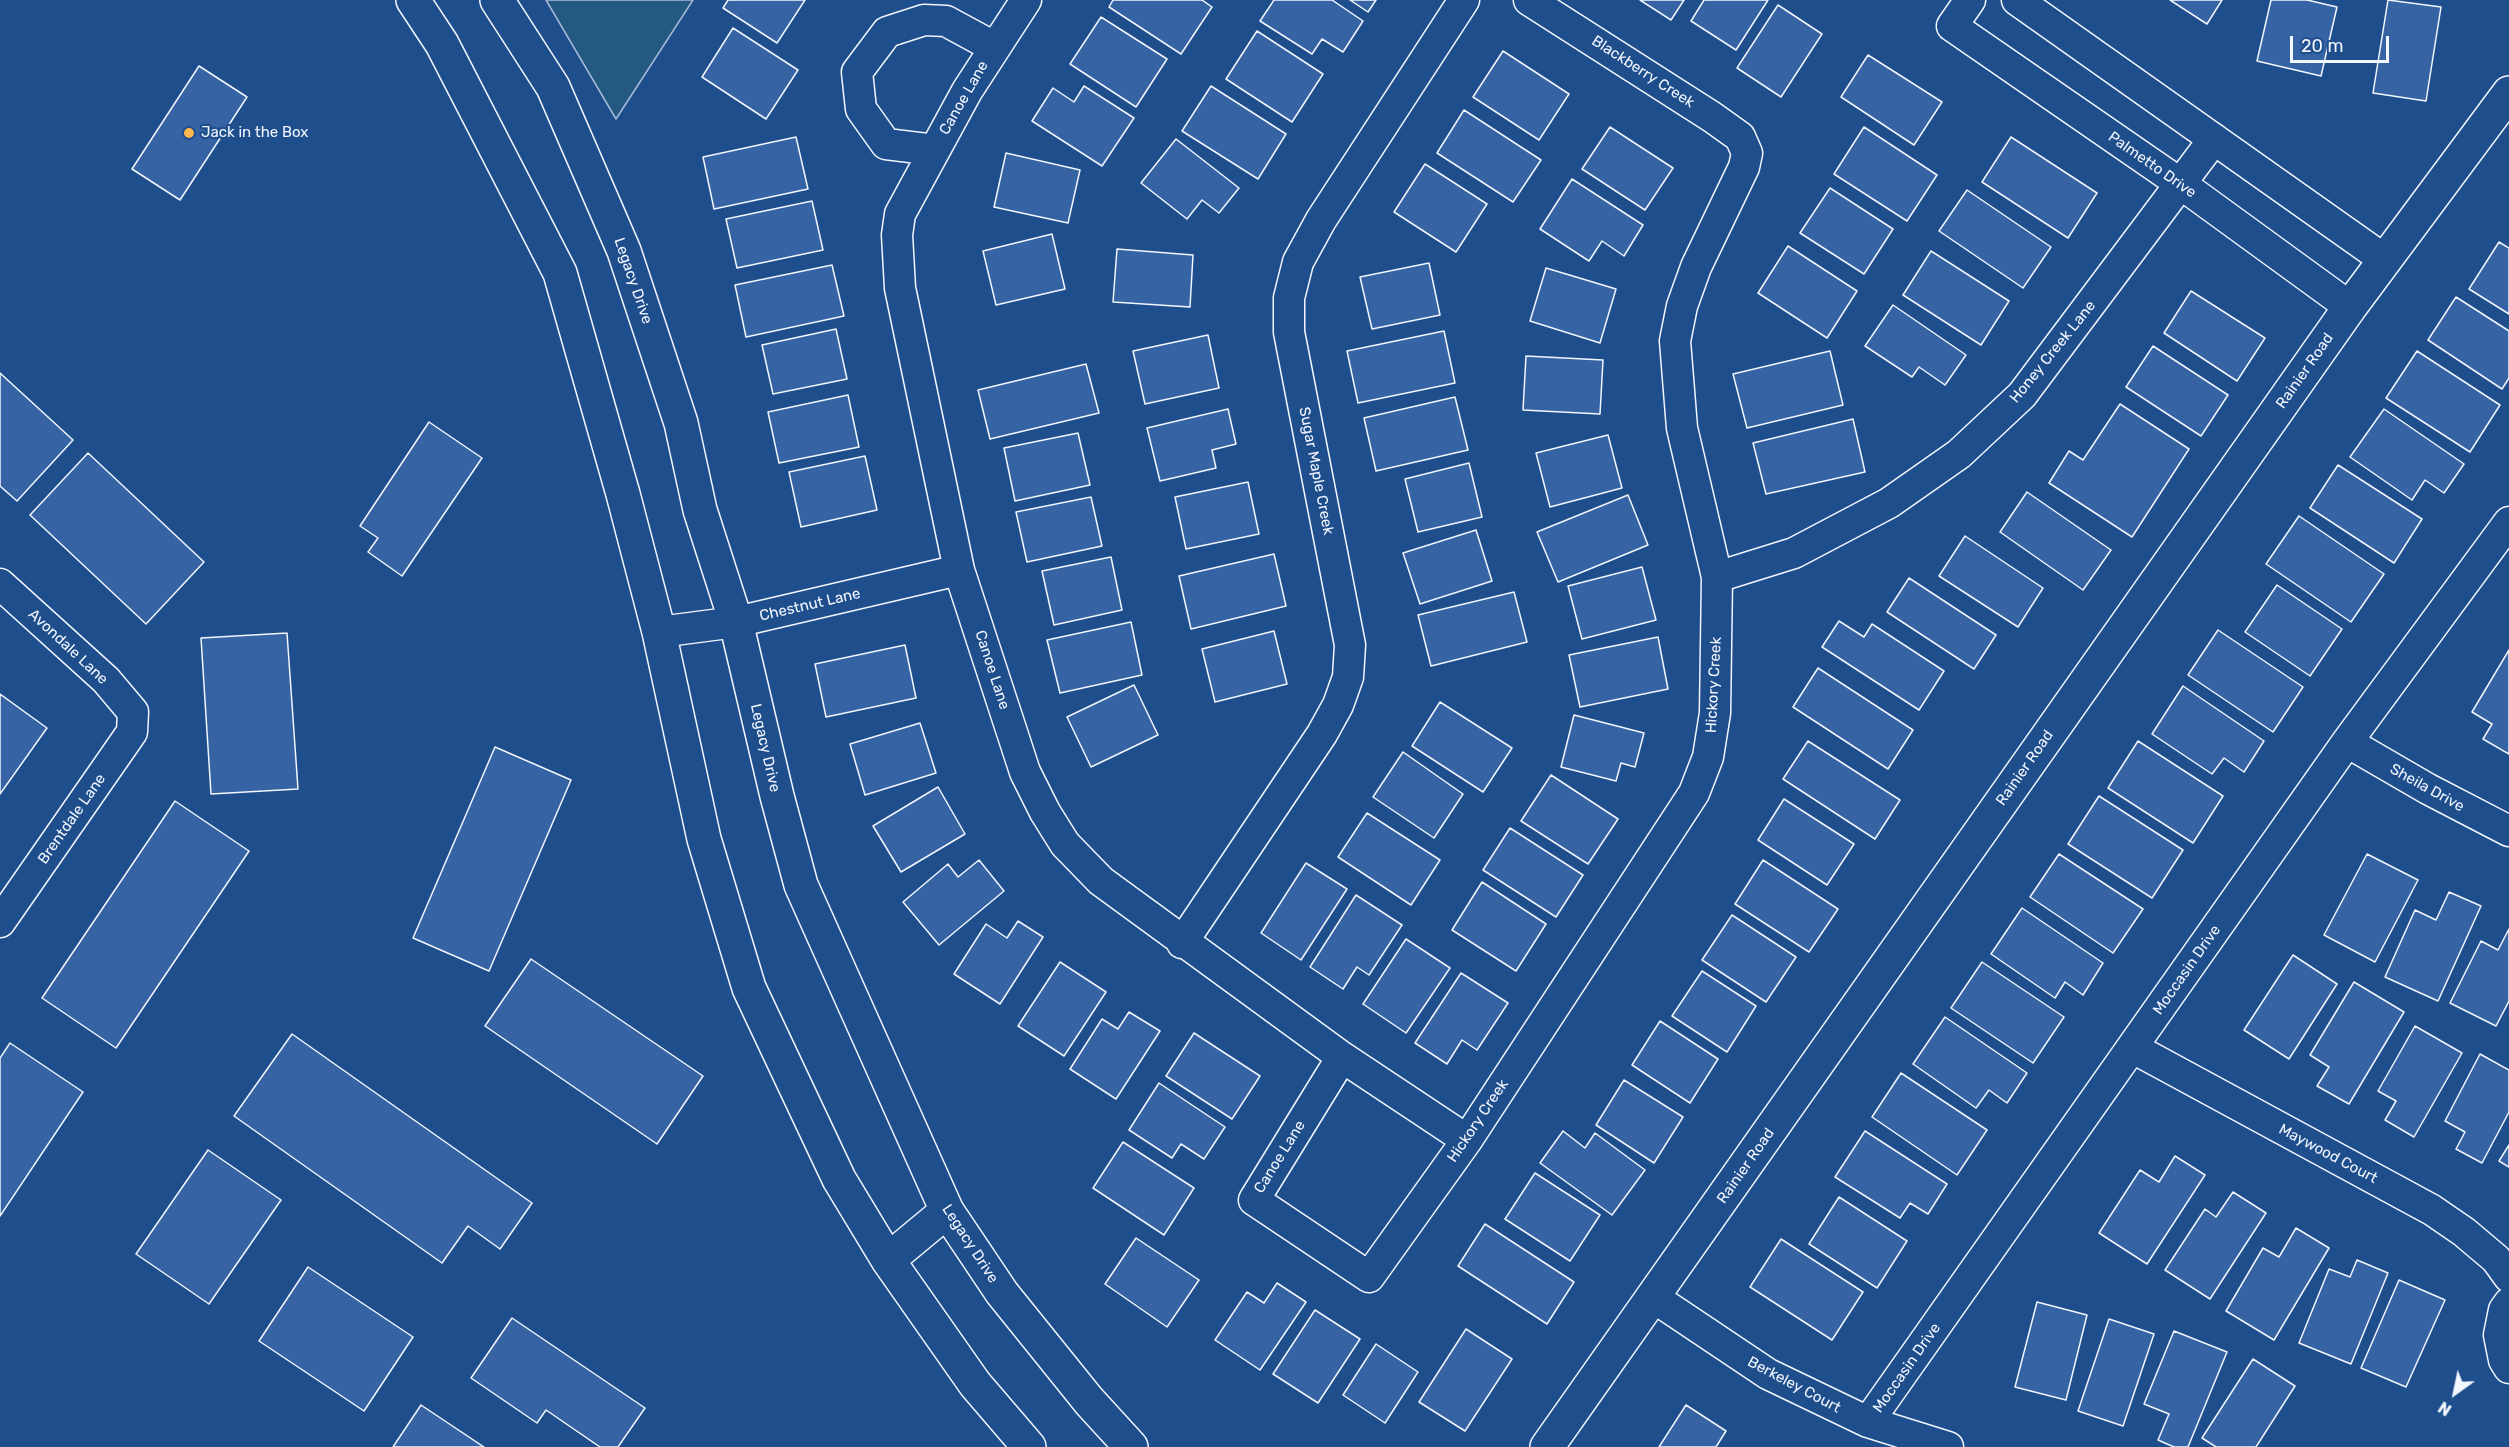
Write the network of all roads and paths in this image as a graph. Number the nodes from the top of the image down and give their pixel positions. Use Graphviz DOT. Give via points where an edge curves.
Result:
graph roads {
  1 [pos="413,0"];
  2 [pos="497,0"];
  3 [pos="1026,0"];
  4 [pos="1464,0"];
  5 [pos="1529,0"];
  6 [pos="1970,0"];
  7 [pos="2017,0"];
  8 [pos="994,47"];
  9 [pos="2509,93"];
  10 [pos="2214,139"];
  11 [pos="935,150"];
  12 [pos="1747,153"];
  13 [pos="2181,184"];
  14 [pos="2385,260"];
  15 [pos="2350,307"];
  16 [pos="2509,522"];
  17 [pos="959,570"];
  18 [pos="1717,577"];
  19 [pos="0,584"];
  20 [pos="736,622"];
  21 [pos="659,632"];
  22 [pos="133,712"];
  23 [pos="2347,742"];
  24 [pos="2509,831"];
  25 [pos="0,922"];
  26 [pos="1182,943"];
  27 [pos="2133,1048"];
  28 [pos="1342,1057"];
  29 [pos="1467,1140"];
  30 [pos="947,1211"];
  31 [pos="888,1260"];
  32 [pos="1369,1277"];
  33 [pos="2509,1277"];
  34 [pos="1653,1297"];
  35 [pos="2509,1303"];
  36 [pos="2509,1368"];
  37 [pos="1869,1422"];
  38 [pos="1029,1447"];
  39 [pos="1131,1447"];
  40 [pos="1547,1447"];
  41 [pos="1948,1447"];
  1 -- 21 [label="main road" via="442,44 560,273"];
  2 -- 20 [label="main road, Legacy Drive" via="553,87 624,251 681,423 700,510"];
  3 -- 8 [label="street, Canoe Lane"];
  4 -- 26 [label="street, Sugar Maple Creek" via="1321,220 1298,262 1289,298 1289,332 1350,645 1348,677 1322,734"];
  5 -- 12 [label="street, Blackberry Creek" via="1712,117 1740,137"];
  6 -- 13 [label="street, Palmetto Drive" via="1952,26"];
  7 -- 10 [label="street"];
  8 -- 11 [label="street, Canoe Lane"];
  8 -- 11 [label="street, Canoe Lane" via="946,21 924,20 887,32 857,72 861,109 886,144"];
  9 -- 14 [label="main road, Rainier Road"];
  10 -- 13 [label="street, Honey Creek Lane"];
  10 -- 14 [label="street"];
  11 -- 17 [label="street, Canoe Lane" via="900,214 900,288"];
  12 -- 18 [label="street, Hickory Creek" via="1696,267 1675,341 1682,428"];
  13 -- 15 [label="street, Palmetto Drive"];
  13 -- 18 [label="street, Honey Creek Lane" via="2022,394 1959,454 1889,503 1794,553"];
  14 -- 15 [label="main road, Rainier Road"];
  15 -- 34 [label="main road, Rainier Road"];
  16 -- 23 [label="street, Moccasin Drive"];
  17 -- 20 [label="street, Chestnut Lane"];
  17 -- 26 [label="street, Canoe Lane" via="1025,772 1045,812 1065,844 1101,882"];
  18 -- 29 [label="street, Hickory Creek" via="1715,712 1708,757 1694,793"];
  19 -- 22 [label="street, Avondale Lane" via="106,680"];
  20 -- 21 [label="street, Chestnut Lane"];
  20 -- 30 [label="main road, Legacy Drive" via="801,885"];
  21 -- 31 [label="main road" via="704,839 749,988 839,1179"];
  22 -- 25 [label="street, Brentdale Lane" via="132,732"];
  23 -- 24 [label="street, Sheila Drive"];
  23 -- 27 [label="street, Moccasin Drive"];
  26 -- 28 [label="street, Canoe Lane"];
  27 -- 33 [label="street, Maywood Court" via="2432,1210 2496,1259"];
  27 -- 37 [label="street, Moccasin Drive"];
  28 -- 29 [label="street, Canoe Lane"];
  28 -- 32 [label="street, Canoe Lane" via="1254,1200"];
  29 -- 32 [label="street, Hickory Creek"];
  30 -- 31 [label="main road"];
  30 -- 39 [label="main road, Legacy Drive" via="1002,1293"];
  31 -- 38 [label="main road" via="975,1384"];
  34 -- 37 [label="street, Berkeley Court" via="1768,1374"];
  34 -- 40 [label="main road, Rainier Road"];
  35 -- 36 [label="street" via="2499,1335"];
  37 -- 41 [label="street, Berkeley Court"];
}
